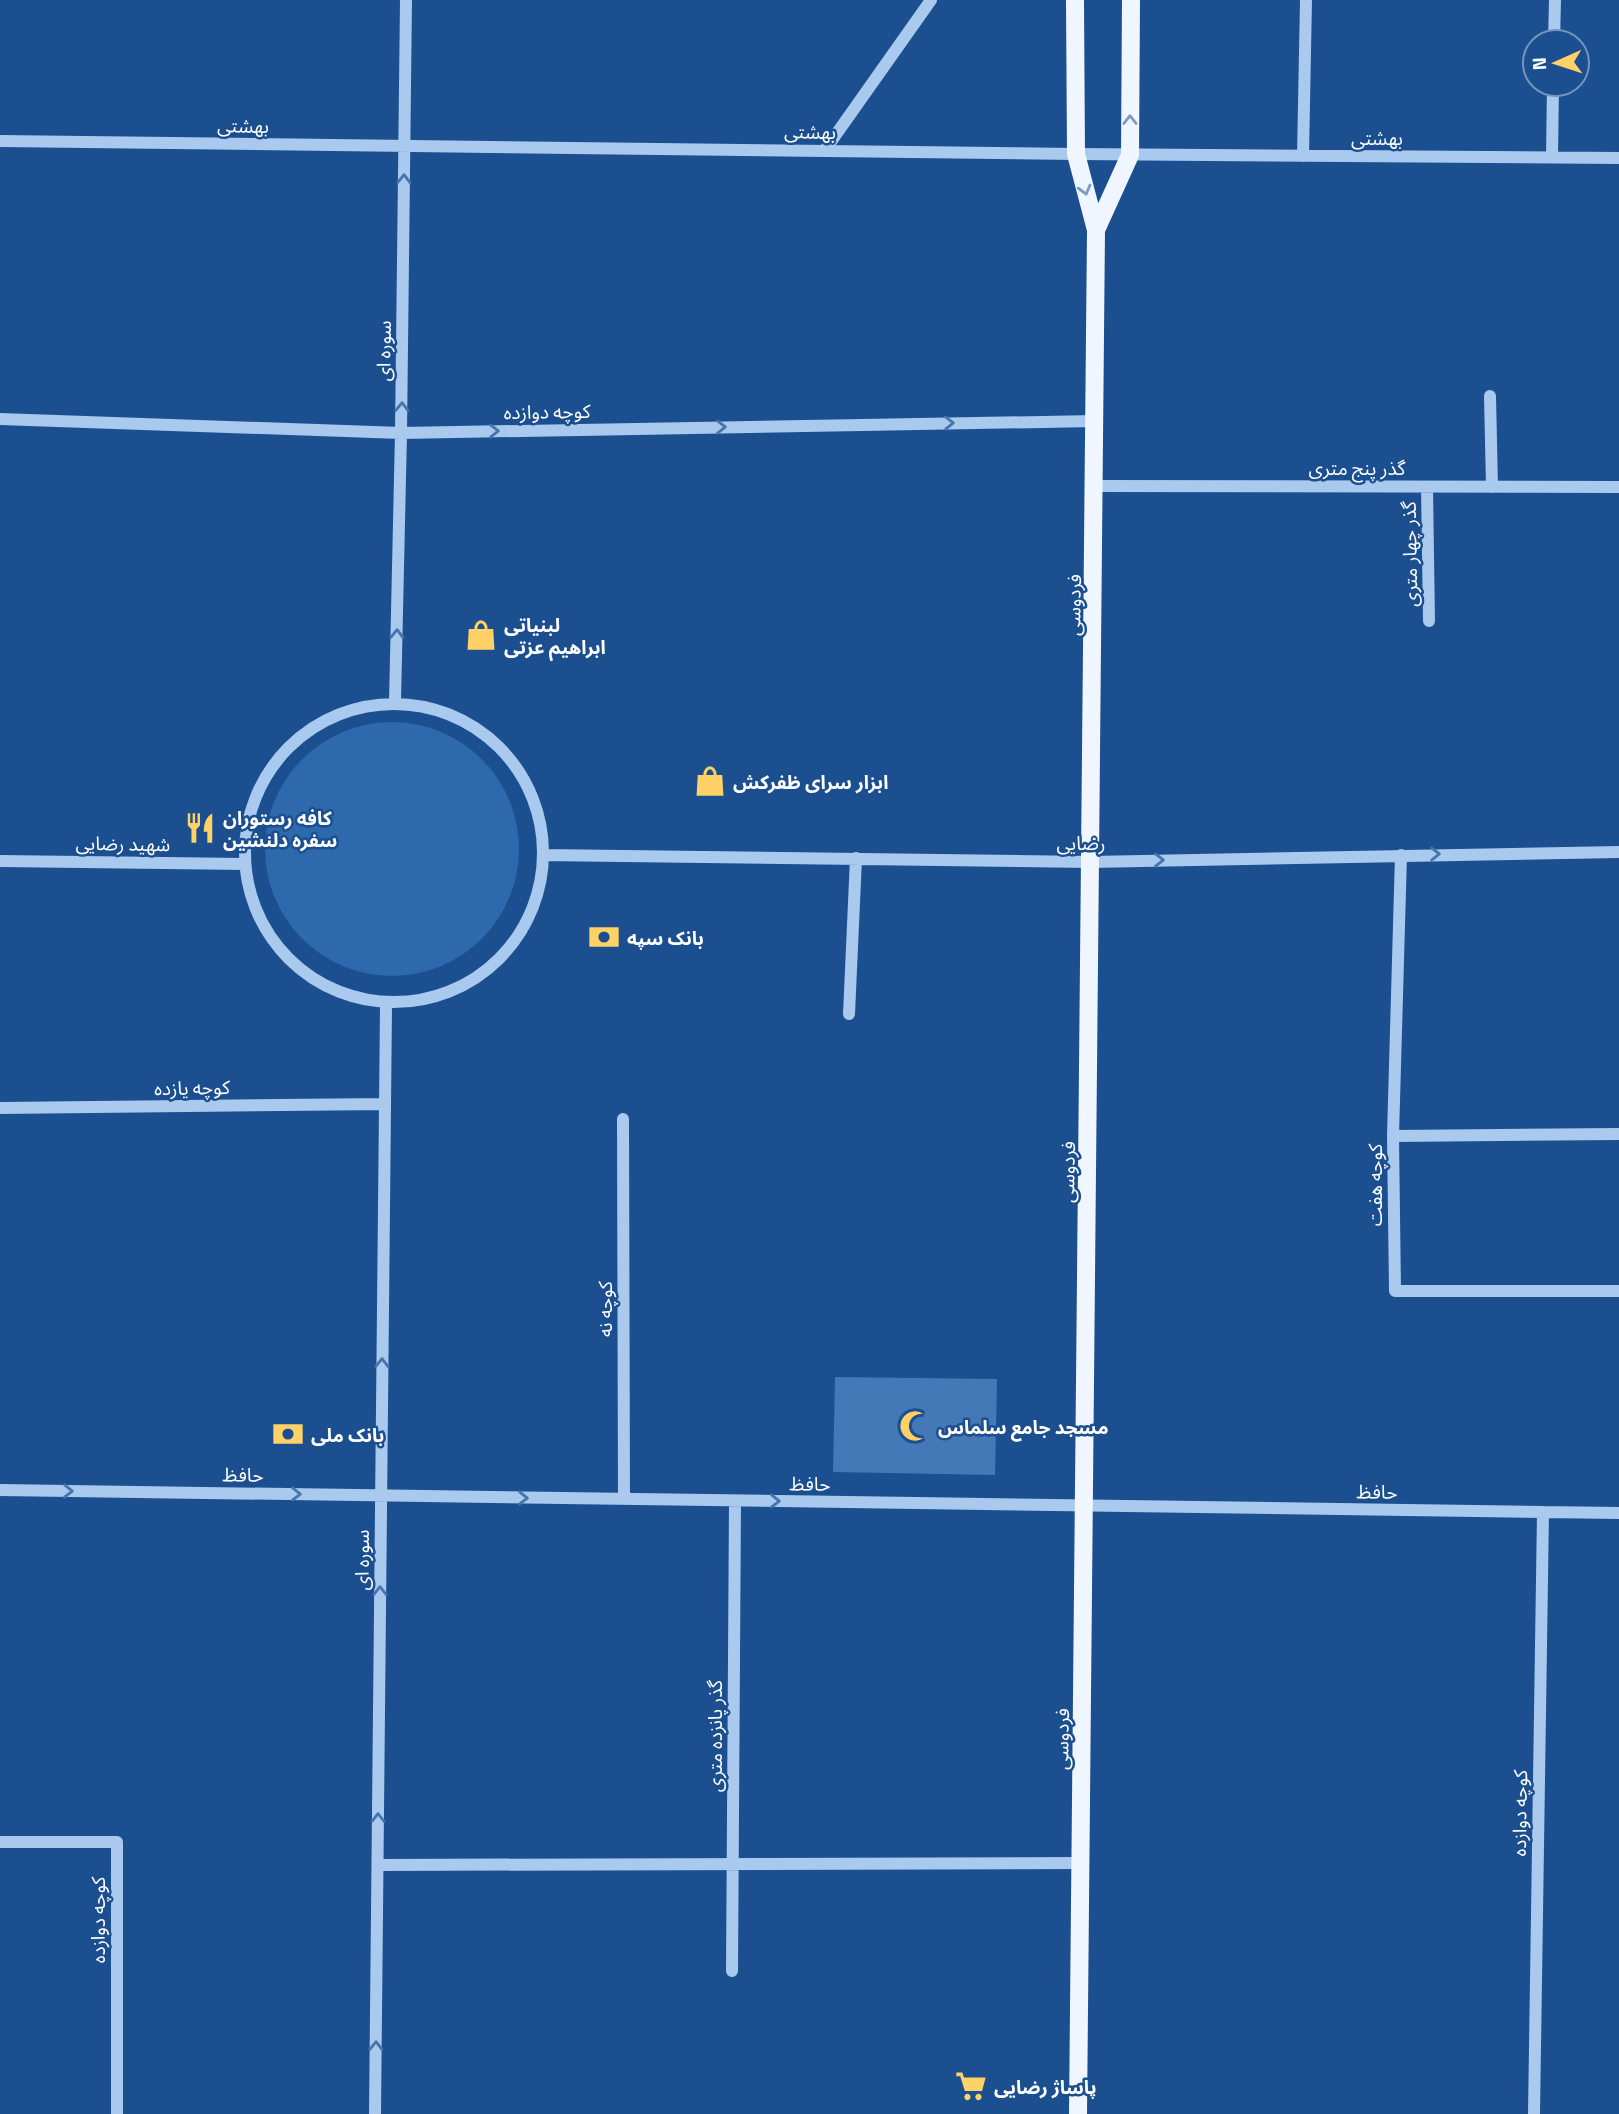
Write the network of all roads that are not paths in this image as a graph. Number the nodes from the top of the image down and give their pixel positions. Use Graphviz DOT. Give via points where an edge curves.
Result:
graph roads {
  1 [pos="406,0"];
  2 [pos="932,0"];
  3 [pos="1075,0"];
  4 [pos="1131,0"];
  5 [pos="1306,0"];
  6 [pos="1555,0"];
  7 [pos="1554,28"];
  8 [pos="1553,98"];
  9 [pos="0,141"];
  10 [pos="404,145"];
  11 [pos="825,150"];
  12 [pos="1076,155"];
  13 [pos="1130,155"];
  14 [pos="1303,156"];
  15 [pos="1552,157"];
  16 [pos="1619,158"];
  17 [pos="1096,230"];
  18 [pos="1490,396"];
  19 [pos="0,419"];
  20 [pos="1096,421"];
  21 [pos="401,433"];
  22 [pos="1095,486"];
  23 [pos="1427,487"];
  24 [pos="1492,487"];
  25 [pos="1619,487"];
  26 [pos="1429,621"];
  27 [pos="395,702"];
  28 [pos="1619,852"];
  29 [pos="544,855"];
  30 [pos="1401,855"];
  31 [pos="856,858"];
  32 [pos="0,861"];
  33 [pos="1091,862"];
  34 [pos="245,864"];
  35 [pos="386,1006"];
  36 [pos="849,1014"];
  37 [pos="385,1104"];
  38 [pos="0,1108"];
  39 [pos="623,1119"];
  40 [pos="1619,1134"];
  41 [pos="1393,1136"];
  42 [pos="1619,1291"];
  43 [pos="0,1490"];
  44 [pos="381,1496"];
  45 [pos="624,1499"];
  46 [pos="735,1501"];
  47 [pos="1085,1506"];
  48 [pos="1543,1512"];
  49 [pos="1619,1513"];
  50 [pos="0,1842"];
  51 [pos="1080,1863"];
  52 [pos="378,1865"];
  53 [pos="733,1865"];
  54 [pos="732,1971"];
  55 [pos="117,2114"];
  56 [pos="375,2114"];
  57 [pos="1078,2114"];
  58 [pos="1534,2114"];
  1 -- 10 [label="street, سوره ای"];
  2 -- 11 [label="street"];
  3 -- 12 [label="main road, فردوسی"];
  13 -- 4 [label="main road, فردوسی, one-way"];
  5 -- 14 [label="street"];
  6 -- 7 [label="street"];
  8 -- 15 [label="street"];
  9 -- 10 [label="street, بهشتی"];
  10 -- 11 [label="street, بهشتی"];
  21 -- 10 [label="street, سوره ای, one-way"];
  11 -- 12 [label="street, بهشتی"];
  12 -- 13 [label="street, بهشتی"];
  12 -- 17 [label="main road, فردوسی, one-way"];
  13 -- 14 [label="street, بهشتی"];
  13 -- 17 [label="main road, فردوسی"];
  14 -- 15 [label="street, بهشتی"];
  15 -- 16 [label="street, بهشتی"];
  17 -- 20 [label="main road, فردوسی"];
  18 -- 24 [label="street"];
  19 -- 21 [label="street, کوچه دوازده"];
  21 -- 20 [label="street, کوچه دوازده, one-way"];
  20 -- 22 [label="main road, فردوسی"];
  27 -- 21 [label="street, سوره ای, one-way"];
  22 -- 23 [label="street, گذر پنج متری"];
  22 -- 33 [label="main road, فردوسی"];
  23 -- 24 [label="street, گذر پنج متری"];
  23 -- 26 [label="street, گذر چهار متری"];
  24 -- 25 [label="street, گذر پنج متری"];
  27 -- 29 [label="street" via="441,710 491,740 516,766 537,808"];
  27 -- 34 [label="street" via="349,709 307,730 273,763 251,805"];
  30 -- 28 [label="street, رضایی, one-way"];
  29 -- 31 [label="street, رضایی"];
  29 -- 35 [label="street" via="535,901 514,943 489,967 438,997"];
  33 -- 30 [label="street, رضایی, one-way"];
  30 -- 41 [label="street, کوچه هفت"];
  31 -- 33 [label="street, رضایی"];
  31 -- 36 [label="street"];
  32 -- 34 [label="street, شهید رضایی"];
  33 -- 47 [label="main road, فردوسی"];
  34 -- 35 [label="street" via="251,898 272,940 304,974 346,996"];
  35 -- 37 [label="street, سوره ای"];
  37 -- 38 [label="street, کوچه یازده"];
  44 -- 37 [label="street, سوره ای, one-way"];
  39 -- 45 [label="street, کوچه نه"];
  40 -- 41 [label="street"];
  41 -- 42 [label="street, کوچه هفت" via="1395,1291"];
  43 -- 44 [label="street, حافظ, one-way"];
  44 -- 45 [label="street, حافظ, one-way"];
  52 -- 44 [label="street, سوره ای, one-way"];
  45 -- 46 [label="street, حافظ"];
  46 -- 47 [label="street, حافظ, one-way"];
  46 -- 53 [label="street, گذر پانزده متری"];
  47 -- 48 [label="street, حافظ"];
  47 -- 51 [label="main road, فردوسی"];
  48 -- 49 [label="street, حافظ"];
  48 -- 58 [label="street, کوچه دوازده"];
  50 -- 55 [label="street, کوچه دوازده" via="117,1842"];
  51 -- 53 [label="street"];
  51 -- 57 [label="main road, فردوسی"];
  52 -- 53 [label="street"];
  56 -- 52 [label="street, سوره ای, one-way"];
  53 -- 54 [label="street, گذر پانزده متری"];
}
